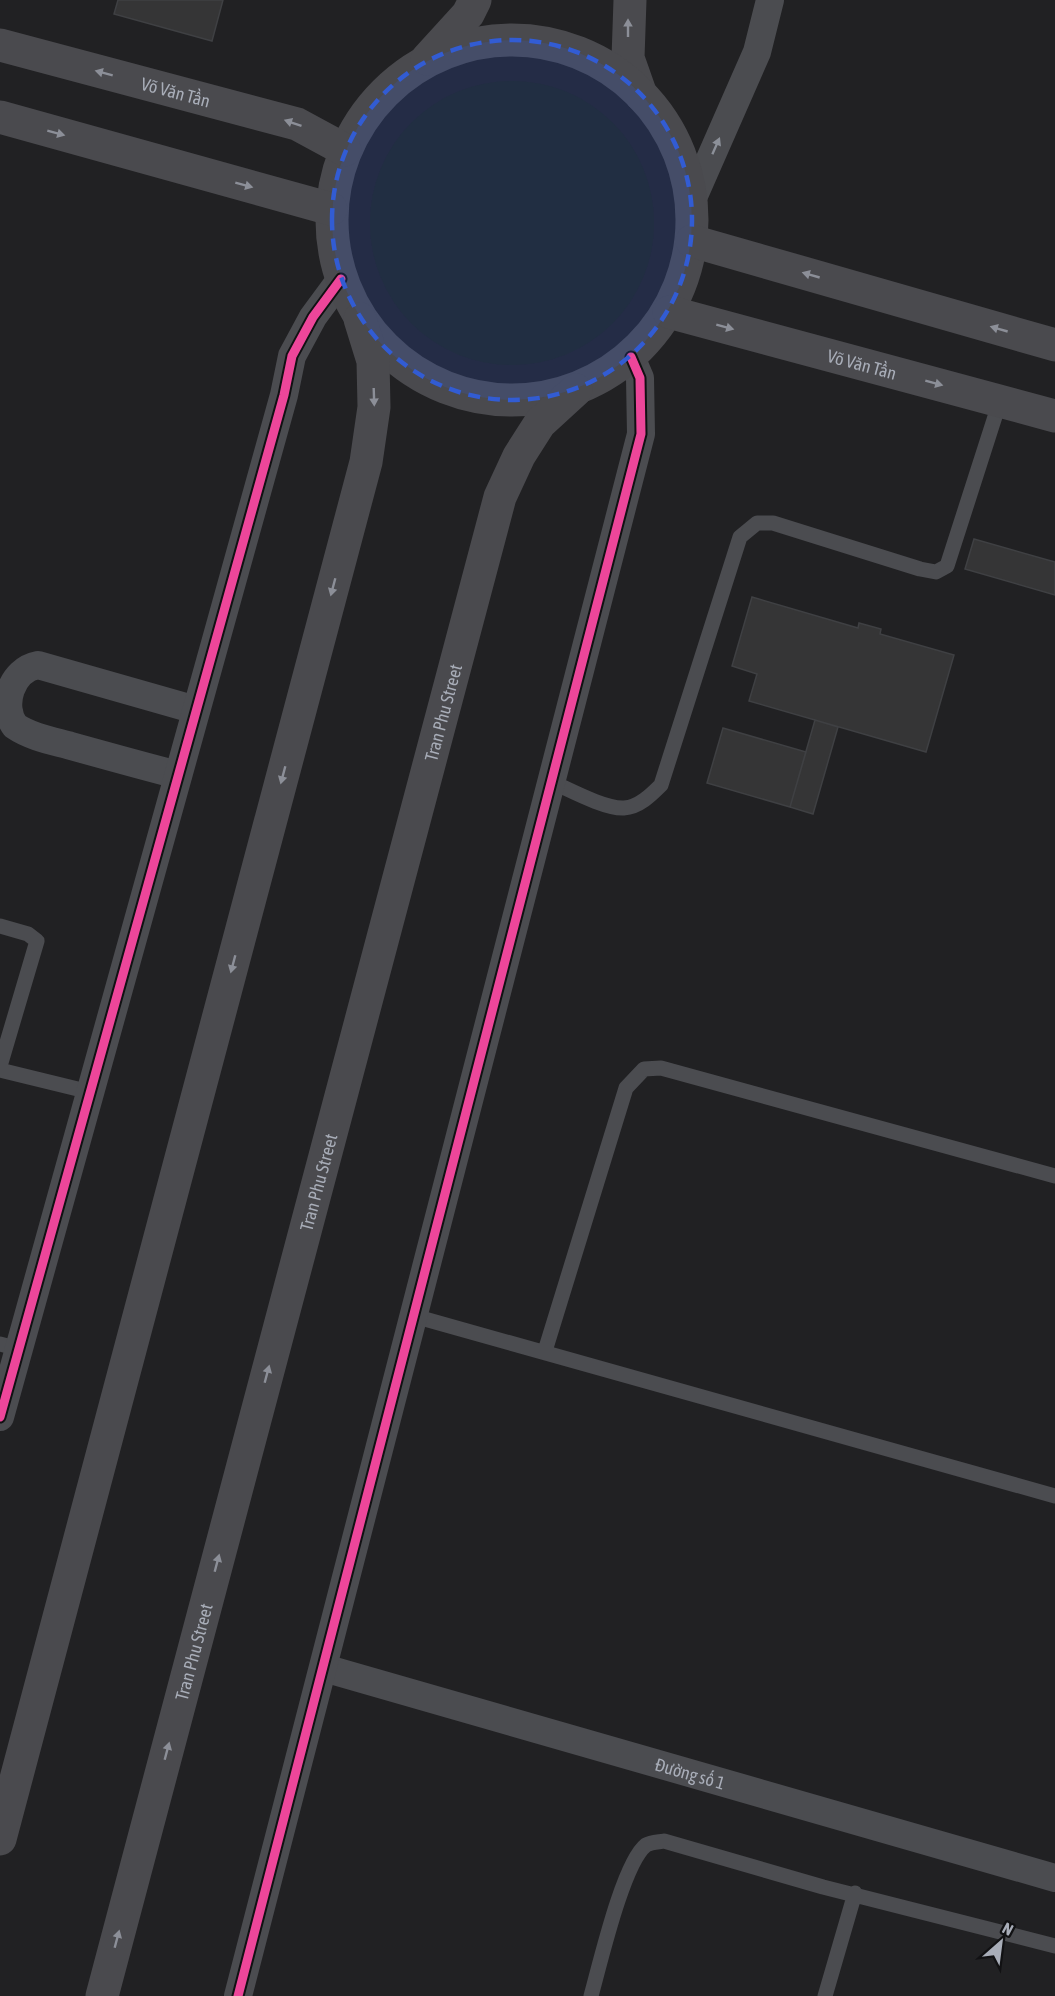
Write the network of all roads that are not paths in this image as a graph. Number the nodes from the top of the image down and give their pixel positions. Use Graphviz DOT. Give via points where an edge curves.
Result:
graph roads {
  1 [pos="475,0"];
  2 [pos="630,0"];
  3 [pos="771,0"];
  4 [pos="0,45"];
  5 [pos="422,64"];
  6 [pos="641,95"];
  7 [pos="0,117"];
  8 [pos="345,150"];
  9 [pos="692,200"];
  10 [pos="331,209"];
  11 [pos="692,241"];
  12 [pos="341,279"];
  13 [pos="669,312"];
  14 [pos="360,319"];
  15 [pos="1055,345"];
  16 [pos="631,357"];
  17 [pos="576,390"];
  18 [pos="1000,401"];
  19 [pos="1055,416"];
  20 [pos="196,710"];
  21 [pos="178,775"];
  22 [pos="552,782"];
  23 [pos="0,926"];
  24 [pos="0,1068"];
  25 [pos="90,1092"];
  26 [pos="1055,1176"];
  27 [pos="414,1316"];
  28 [pos="10,1346"];
  29 [pos="545,1351"];
  30 [pos="0,1418"];
  31 [pos="1055,1496"];
  32 [pos="324,1668"];
  33 [pos="0,1839"];
  34 [pos="1055,1878"];
  35 [pos="855,1893"];
  36 [pos="1055,1946"];
  37 [pos="102,1996"];
  38 [pos="237,1996"];
  39 [pos="591,1996"];
  40 [pos="825,1996"];
  1 -- 5 [label="main road" via="468,14"];
  6 -- 2 [label="main road, one-way" via="628,58"];
  9 -- 3 [label="street, one-way" via="757,52"];
  8 -- 4 [label="main road, Võ Văn Tần, one-way" via="297,124"];
  5 -- 6 [label="main road" via="450,50 499,40 547,43 592,58"];
  5 -- 8 [label="main road" via="406,73 370,107"];
  6 -- 9 [label="main road" via="661,117 681,157"];
  7 -- 10 [label="main road, one-way"];
  8 -- 10 [label="main road"];
  9 -- 11 [label="main road"];
  10 -- 12 [label="main road" via="332,245"];
  11 -- 13 [label="main road" via="684,278"];
  15 -- 11 [label="main road, one-way"];
  12 -- 14 [label="main road"];
  12 -- 20 [label="street" via="313,317 292,356"];
  13 -- 16 [label="main road"];
  13 -- 18 [label="main road, Võ Văn Tần, one-way"];
  14 -- 17 [label="main road" via="389,353 426,379 468,395 512,401"];
  14 -- 33 [label="main road, one-way" via="373,362 374,407 366,462"];
  16 -- 17 [label="main road"];
  16 -- 22 [label="street" via="640,378 641,434"];
  37 -- 17 [label="main road, Tran Phu Street, one-way" via="500,497 540,423"];
  18 -- 19 [label="main road, Võ Văn Tần"];
  18 -- 22 [label="lane" via="947,566 936,572 920,569 773,524 757,523 740,537 660,785 645,800 624,808"];
  20 -- 21 [label="street"];
  20 -- 21 [label="street" via="38,665 18,672 5,692 4,712 17,728"];
  21 -- 25 [label="street"];
  22 -- 27 [label="street"];
  23 -- 24 [label="lane" via="28,934 37,941"];
  24 -- 25 [label="lane"];
  25 -- 28 [label="street"];
  26 -- 29 [label="lane" via="661,1068 645,1069 626,1088"];
  27 -- 29 [label="lane"];
  27 -- 32 [label="street"];
  28 -- 30 [label="street"];
  29 -- 31 [label="lane"];
  32 -- 34 [label="street, Đường số 1"];
  32 -- 38 [label="street"];
  35 -- 36 [label="lane"];
  35 -- 39 [label="lane" via="664,1840 647,1844 634,1859"];
  35 -- 40 [label="lane"];
}
